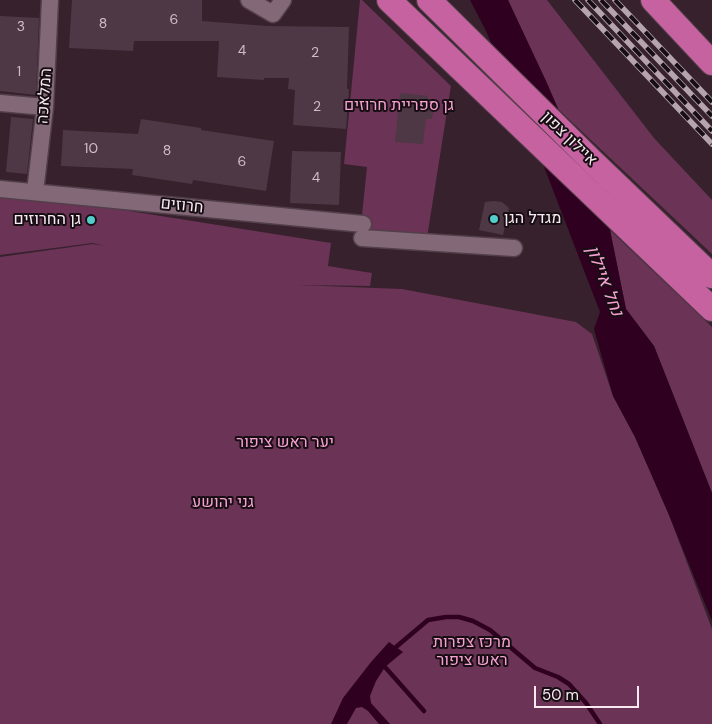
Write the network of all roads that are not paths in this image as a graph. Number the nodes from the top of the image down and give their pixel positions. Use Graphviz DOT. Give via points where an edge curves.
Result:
graph roads {
  1 [pos="50,0"];
  2 [pos="249,0"];
  3 [pos="283,0"];
  4 [pos="389,0"];
  5 [pos="429,0"];
  6 [pos="653,0"];
  7 [pos="712,63"];
  8 [pos="0,103"];
  9 [pos="45,107"];
  10 [pos="0,189"];
  11 [pos="35,192"];
  12 [pos="514,248"];
  13 [pos="712,276"];
  14 [pos="712,309"];
  1 -- 9 [label="street, המלאכה"];
  2 -- 3 [label="street" via="273,14"];
  4 -- 14 [label="highway"];
  5 -- 13 [label="highway, איילון צפון"];
  6 -- 7 [label="highway"];
  8 -- 9 [label="street"];
  9 -- 11 [label="street, המלאכה"];
  10 -- 11 [label="street, חרוזים"];
  11 -- 12 [label="street, חרוזים"];
}
